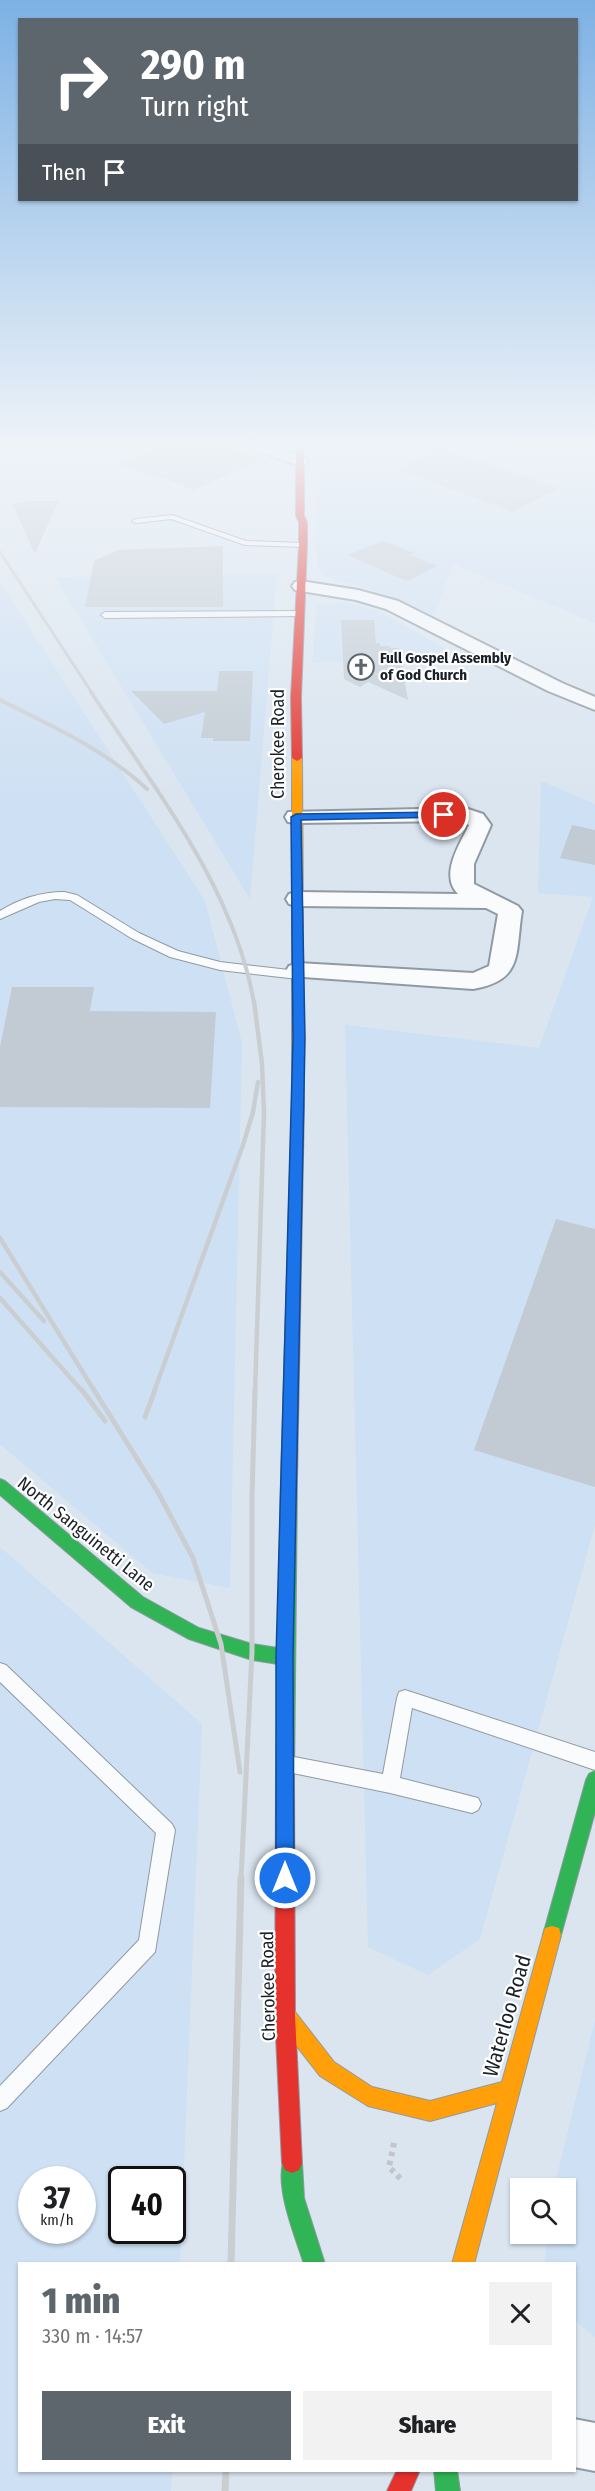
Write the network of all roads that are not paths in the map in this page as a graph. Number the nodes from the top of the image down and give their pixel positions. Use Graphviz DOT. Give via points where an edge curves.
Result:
graph roads {
  1 [pos="302,562"];
  2 [pos="301,586"];
  3 [pos="299,614"];
  4 [pos="105,615"];
  5 [pos="595,704"];
  6 [pos="296,817"];
  7 [pos="297,899"];
  8 [pos="493,901"];
  9 [pos="0,916"];
  10 [pos="298,973"];
  11 [pos="0,1486"];
  12 [pos="285,1657"];
  13 [pos="0,1671"];
  14 [pos="595,1761"];
  15 [pos="285,1765"];
  16 [pos="595,1780"];
  17 [pos="390,1784"];
  18 [pos="472,1804"];
  19 [pos="285,2015"];
  20 [pos="508,2090"];
  21 [pos="0,2101"];
  22 [pos="314,2262"];
  23 [pos="464,2262"];
  24 [pos="576,2443"];
  25 [pos="595,2447"];
  26 [pos="408,2472"];
  27 [pos="445,2472"];
  28 [pos="399,2491"];
  29 [pos="448,2491"];
  1 -- 2 [label="street, Cherokee Road"];
  2 -- 3 [label="street, Cherokee Road"];
  2 -- 5 [label="street" via="392,605"];
  3 -- 4 [label="lane"];
  3 -- 6 [label="street, Cherokee Road"];
  6 -- 7 [label="street, Cherokee Road"];
  6 -- 8 [label="street" via="465,814 480,825 460,880 464,888"];
  7 -- 8 [label="street"];
  7 -- 10 [label="street, Cherokee Road"];
  8 -- 10 [label="street" via="510,911 501,968 486,979"];
  9 -- 10 [label="lane" via="48,896 73,897 138,938 174,954 205,963"];
  10 -- 12 [label="street, Cherokee Road"];
  11 -- 12 [label="street, North Sanguinetti Lane" via="137,1602 195,1634 252,1652"];
  12 -- 15 [label="street, Cherokee Road"];
  13 -- 21 [label="lane" via="166,1830 148,1945"];
  14 -- 17 [label="lane" via="405,1698"];
  15 -- 17 [label="lane"];
  15 -- 19 [label="street, Cherokee Road"];
  16 -- 20 [label="street, Waterloo Road"];
  17 -- 18 [label="lane"];
  19 -- 20 [label="street" via="327,2069 368,2096 430,2111"];
  19 -- 22 [label="street, Cherokee Road" via="294,2198"];
  20 -- 23 [label="street, Waterloo Road"];
  24 -- 25 [label="street"];
  26 -- 28 [label="street"];
  27 -- 29 [label="street"];
}
